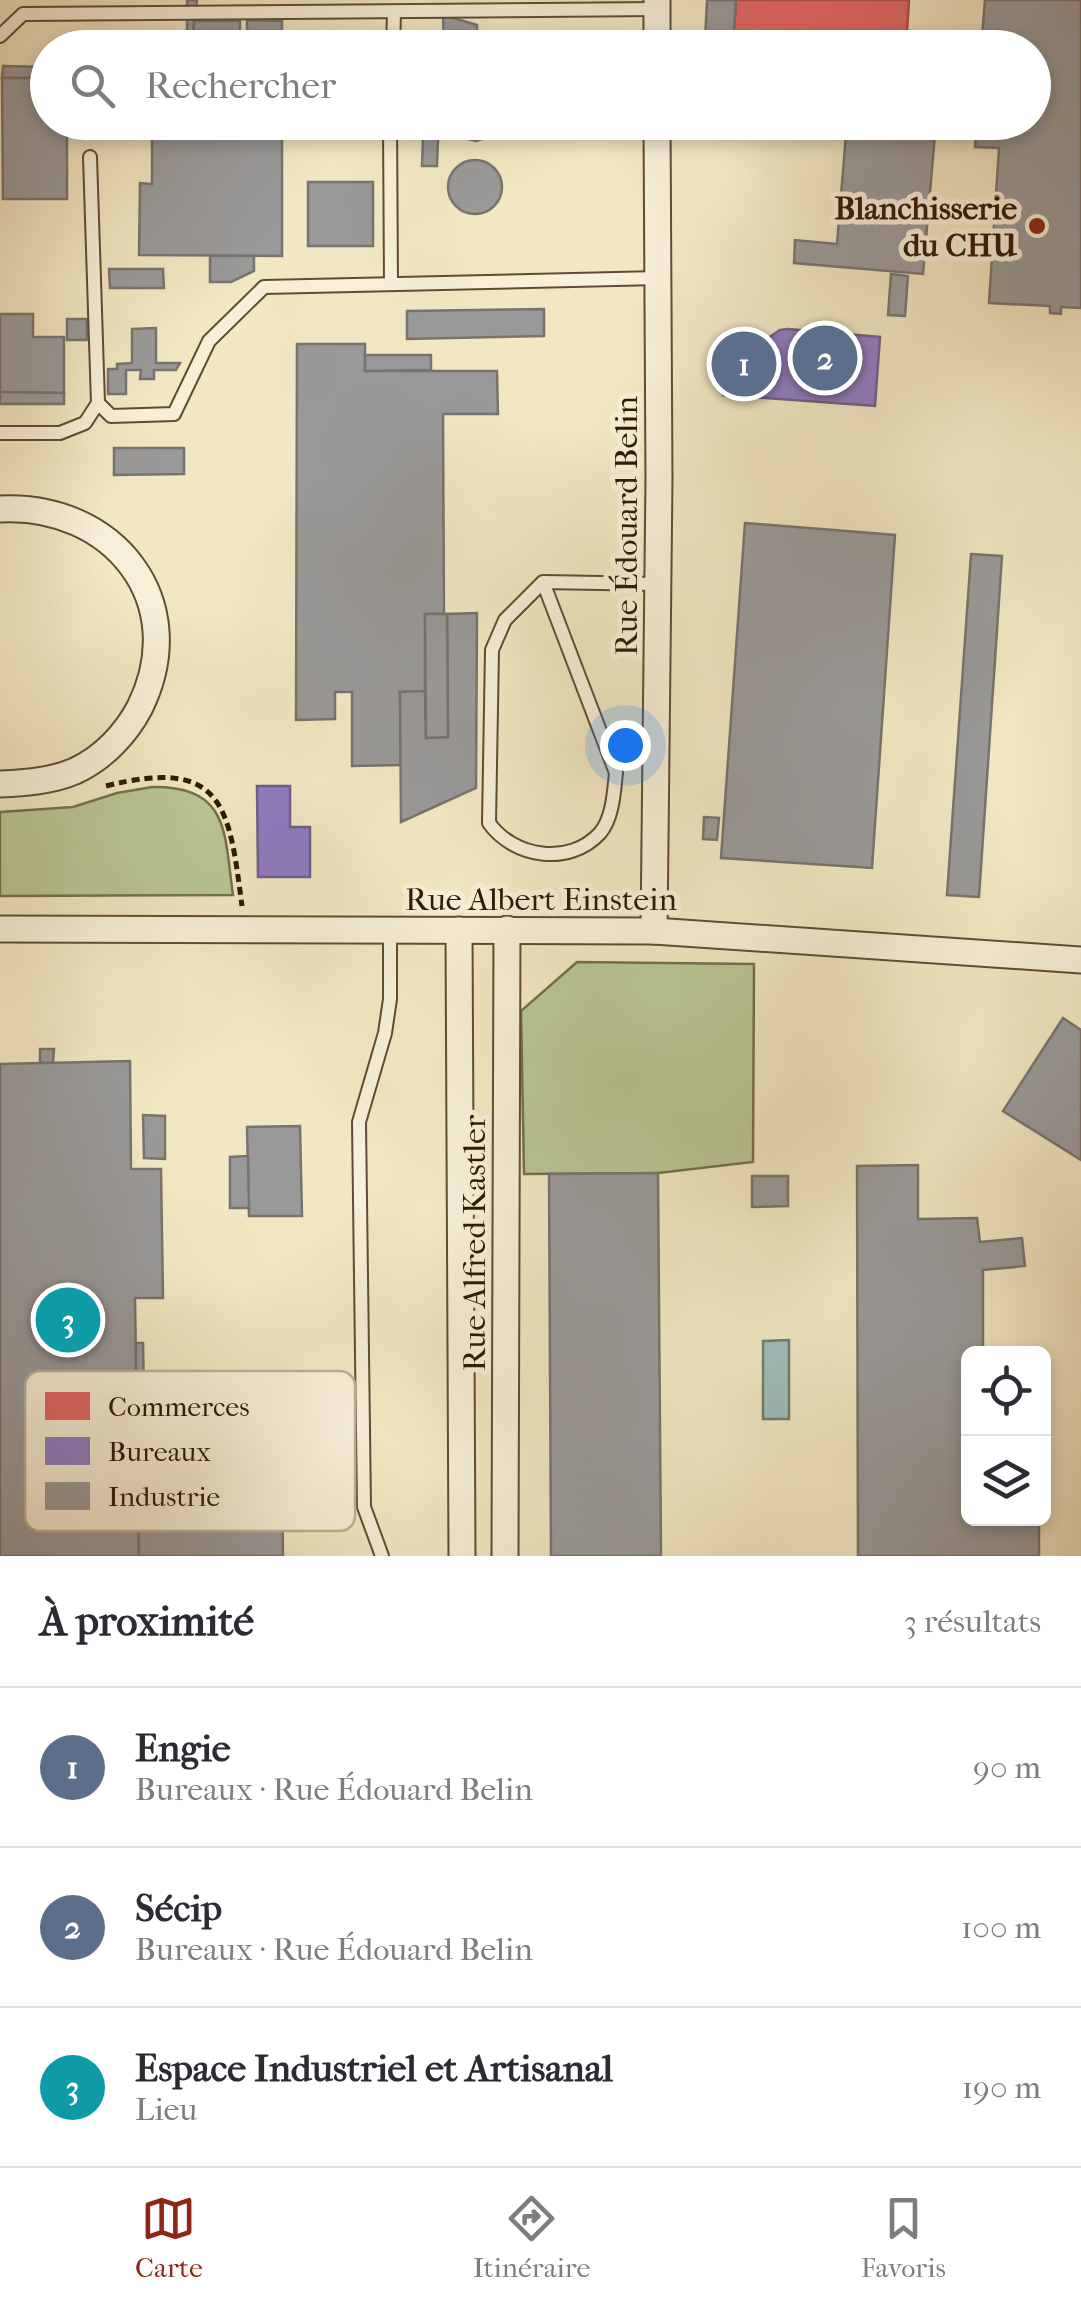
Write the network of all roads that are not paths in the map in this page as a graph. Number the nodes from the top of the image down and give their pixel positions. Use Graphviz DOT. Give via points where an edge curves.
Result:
graph roads {
  1 [pos="657,5"];
  2 [pos="394,13"];
  3 [pos="393,30"];
  4 [pos="0,36"];
  5 [pos="390,140"];
  6 [pos="658,140"];
  7 [pos="90,156"];
  8 [pos="659,278"];
  9 [pos="391,284"];
  10 [pos="98,403"];
  11 [pos="0,433"];
  12 [pos="0,509"];
  13 [pos="544,582"];
  14 [pos="658,584"];
  15 [pos="0,784"];
  16 [pos="0,929"];
  17 [pos="390,930"];
  18 [pos="459,930"];
  19 [pos="508,930"];
  20 [pos="654,931"];
  21 [pos="1081,960"];
  22 [pos="382,1556"];
  23 [pos="462,1556"];
  24 [pos="505,1556"];
  1 -- 2 [label="lane"];
  2 -- 3 [label="lane"];
  2 -- 4 [label="lane" via="23,14"];
  5 -- 9 [label="lane"];
  6 -- 8 [label="street, Rue Édouard Belin"];
  7 -- 10 [label="lane"];
  8 -- 9 [label="lane"];
  8 -- 14 [label="street, Rue Édouard Belin"];
  9 -- 10 [label="lane" via="264,287 209,341 174,414 111,416"];
  10 -- 11 [label="lane" via="85,423 60,433"];
  12 -- 15 [label="street" via="61,514 93,528 122,552 154,614 157,648 151,684 111,747 72,772"];
  13 -- 13 [label="lane" via="505,620 492,650 489,823 516,849 552,854 581,847 602,832 616,772"];
  13 -- 14 [label="lane"];
  14 -- 20 [label="street, Rue Édouard Belin"];
  16 -- 17 [label="street, Rue Albert Einstein"];
  17 -- 18 [label="street, Rue Albert Einstein"];
  17 -- 22 [label="lane" via="386,1033 360,1122 364,1508"];
  18 -- 19 [label="street, Rue Albert Einstein"];
  18 -- 23 [label="street, Rue Alfred Kastler"];
  19 -- 20 [label="street, Rue Albert Einstein"];
  19 -- 24 [label="street, Rue Alfred Kastler"];
  20 -- 21 [label="street, Rue Albert Einstein"];
}
